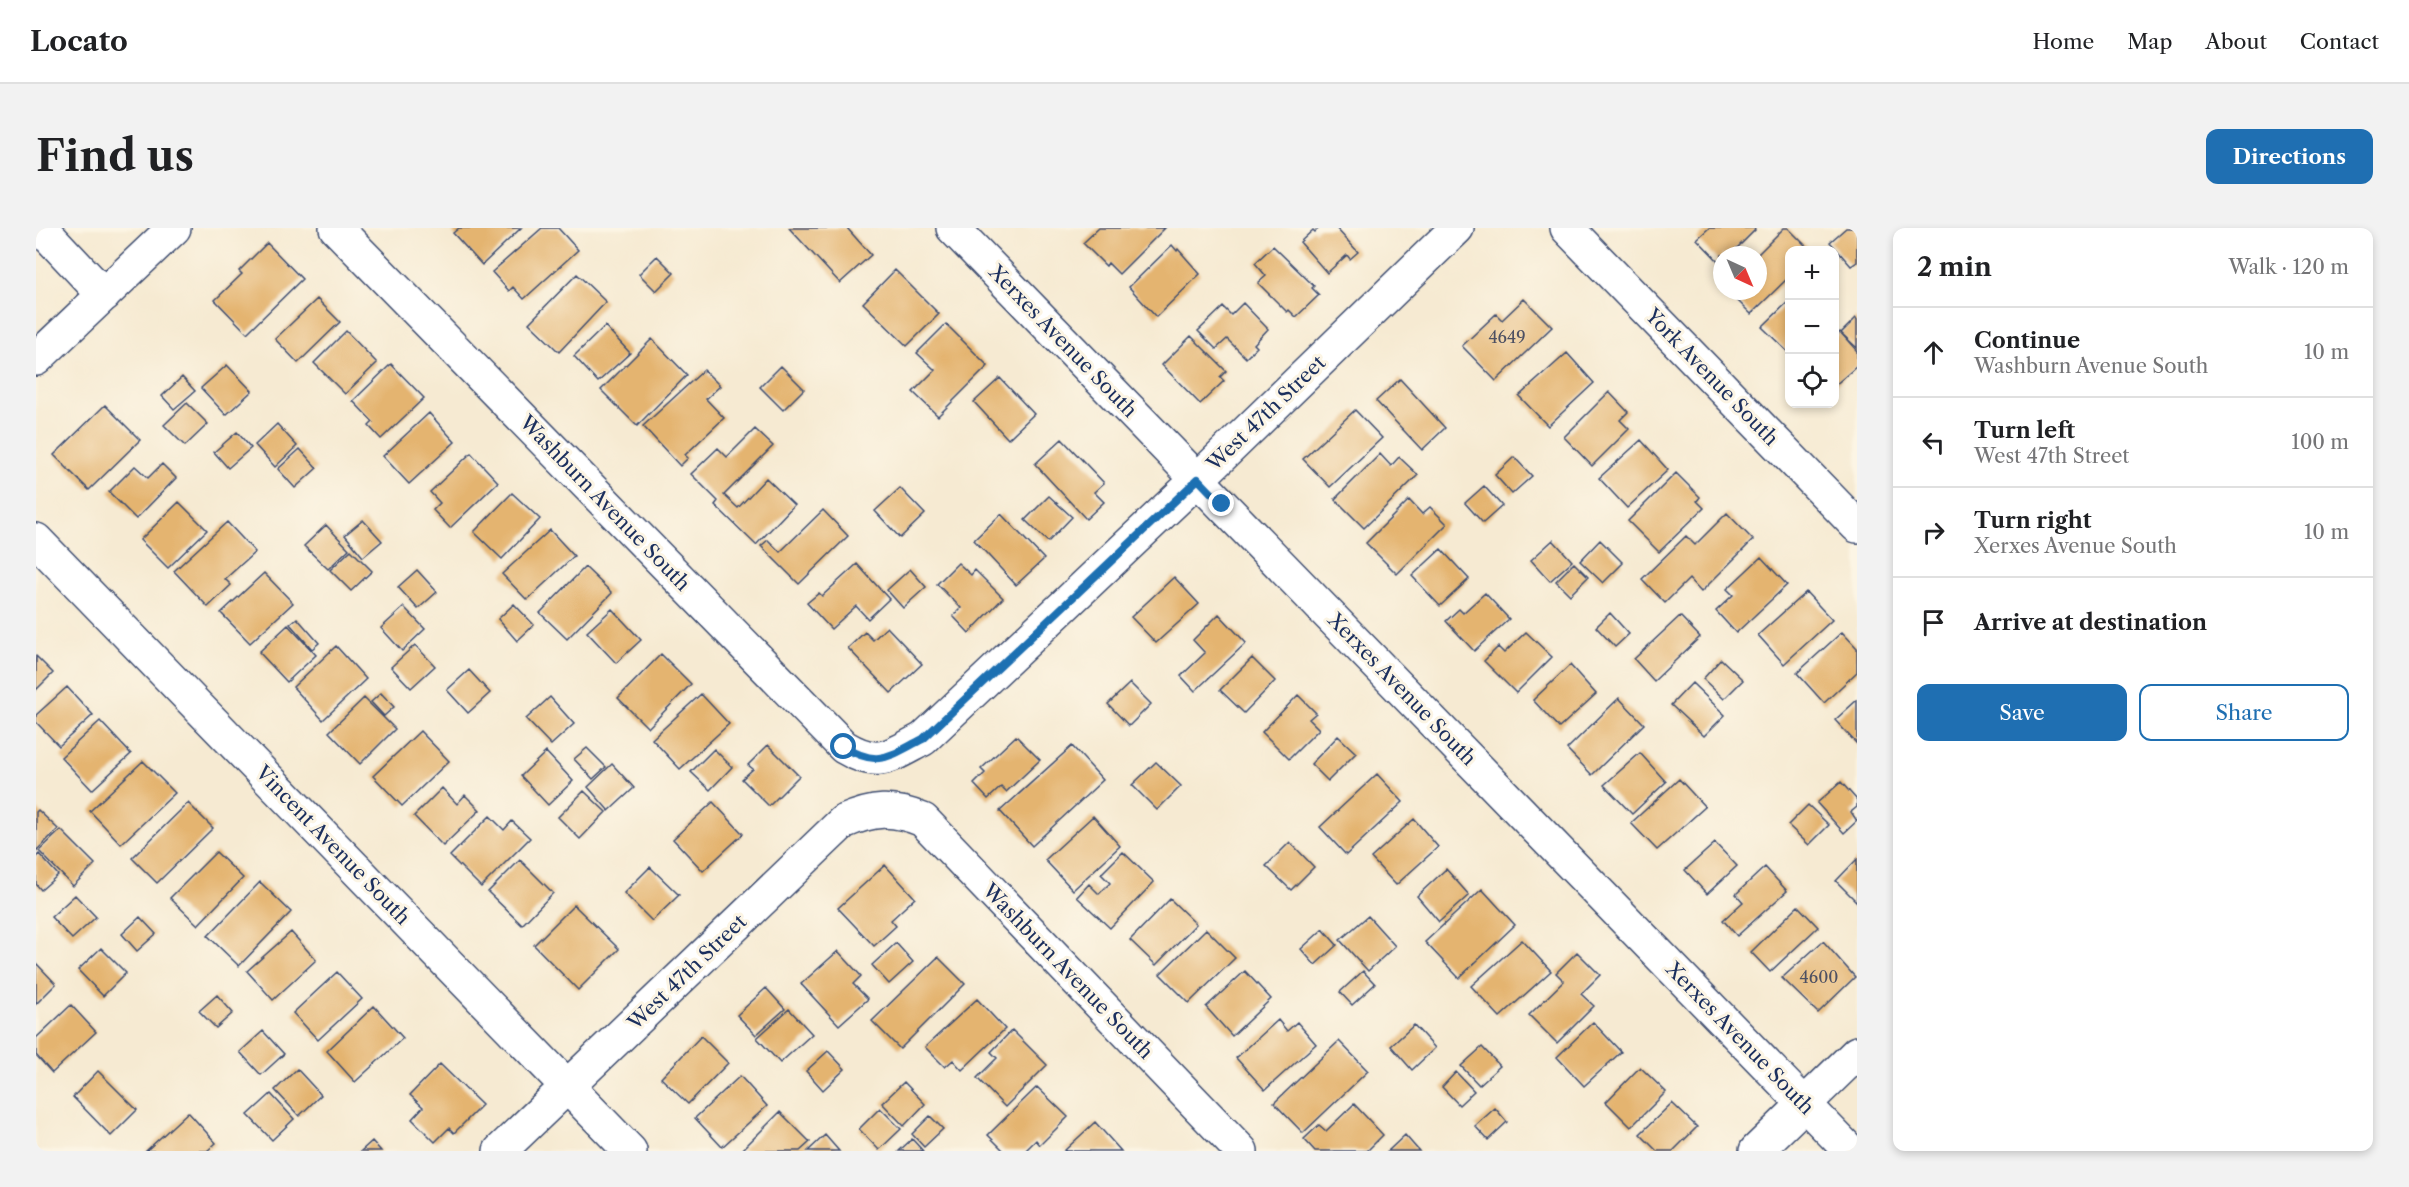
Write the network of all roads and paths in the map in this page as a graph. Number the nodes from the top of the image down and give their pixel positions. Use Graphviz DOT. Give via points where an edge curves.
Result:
graph roads {
  1 [pos="41,228"];
  2 [pos="174,228"];
  3 [pos="336,228"];
  4 [pos="953,228"];
  5 [pos="1457,228"];
  6 [pos="1567,228"];
  7 [pos="104,295"];
  8 [pos="36,359"];
  9 [pos="1198,479"];
  10 [pos="1857,526"];
  11 [pos="36,540"];
  12 [pos="884,758"];
  13 [pos="884,811"];
  14 [pos="1857,1053"];
  15 [pos="567,1087"];
  16 [pos="1804,1104"];
  17 [pos="500,1151"];
  18 [pos="630,1151"];
  19 [pos="1241,1151"];
  20 [pos="1756,1151"];
  21 [pos="1850,1151"];
  1 -- 7 [label="street"];
  2 -- 7 [label="street"];
  3 -- 12 [label="street, Washburn Avenue South" via="844,747 863,758"];
  4 -- 9 [label="street, Xerxes Avenue South"];
  5 -- 9 [label="street, West 47th Street"];
  6 -- 10 [label="street, York Avenue South"];
  7 -- 8 [label="street"];
  9 -- 12 [label="street, West 47th Street" via="923,739"];
  9 -- 16 [label="street, Xerxes Avenue South"];
  11 -- 15 [label="street, Vincent Avenue South"];
  13 -- 15 [label="street, West 47th Street" via="863,813 843,822"];
  13 -- 19 [label="street, Washburn Avenue South" via="903,812 923,820"];
  14 -- 16 [label="street"];
  15 -- 17 [label="street, West 47th Street"];
  15 -- 18 [label="street, Vincent Avenue South"];
  16 -- 20 [label="street"];
  16 -- 21 [label="street, Xerxes Avenue South"];
}
